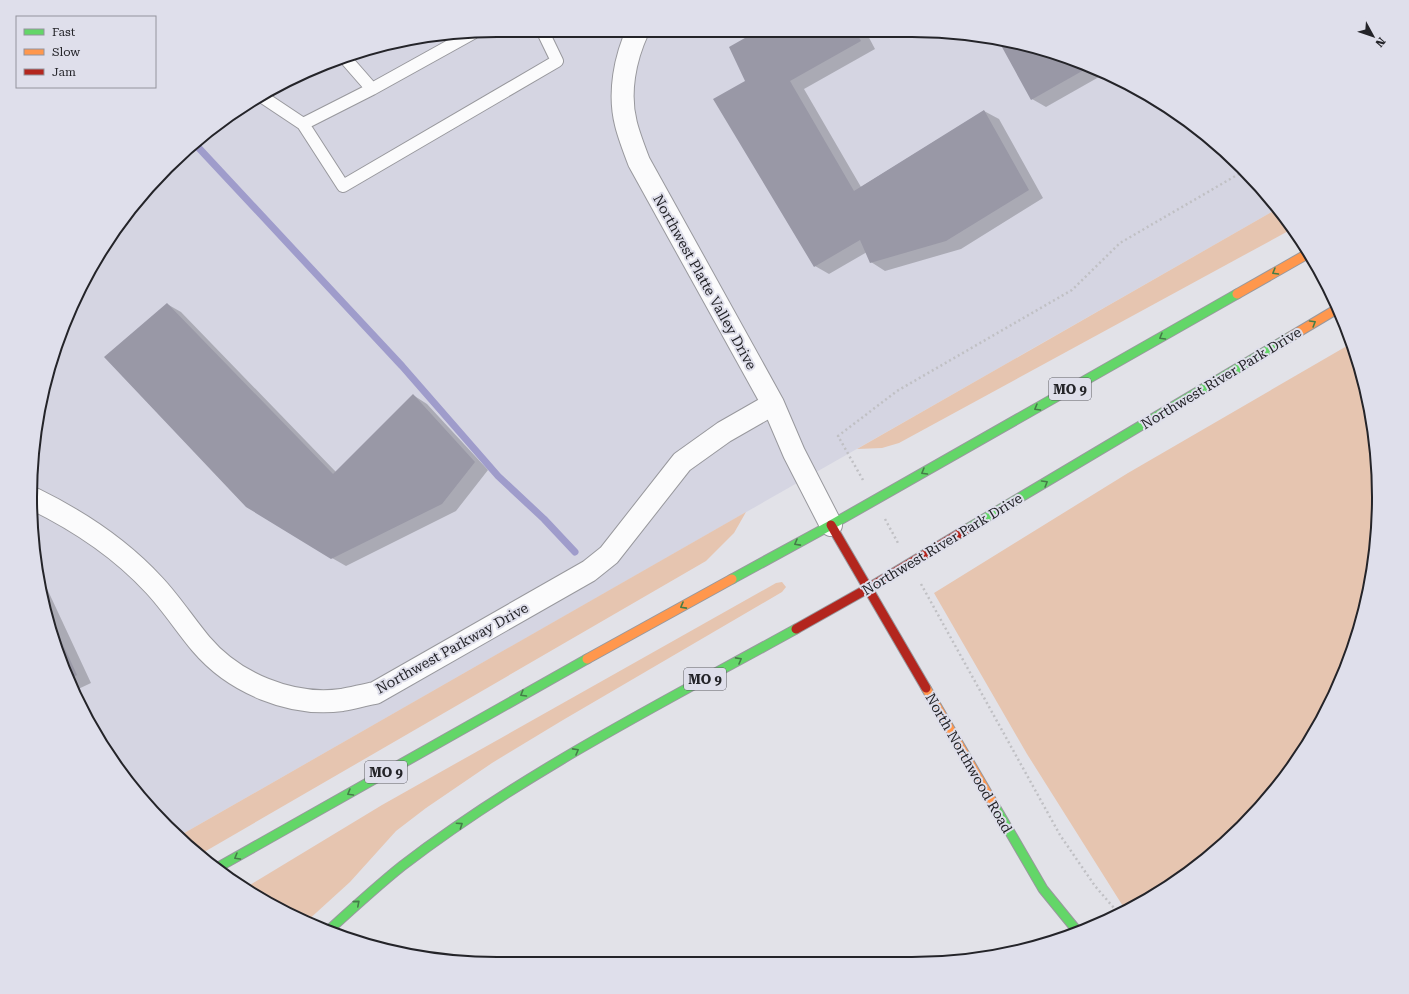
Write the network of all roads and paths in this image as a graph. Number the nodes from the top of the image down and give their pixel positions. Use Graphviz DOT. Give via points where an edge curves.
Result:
graph roads {
  1 [pos="545,37"];
  2 [pos="635,37"];
  3 [pos="464,38"];
  4 [pos="348,61"];
  5 [pos="372,89"];
  6 [pos="266,100"];
  7 [pos="303,124"];
  8 [pos="1303,256"];
  9 [pos="1333,312"];
  10 [pos="773,404"];
  11 [pos="37,500"];
  12 [pos="831,525"];
  13 [pos="867,589"];
  14 [pos="1030,780"];
  15 [pos="222,865"];
  16 [pos="1115,910"];
  17 [pos="333,927"];
  18 [pos="1074,927"];
  1 -- 7 [label="lane" via="556,61 343,186"];
  2 -- 10 [label="street, Northwest Platte Valley Drive" via="622,82 625,122 639,162"];
  3 -- 5 [label="lane"];
  4 -- 5 [label="lane"];
  5 -- 7 [label="lane"];
  6 -- 7 [label="lane"];
  8 -- 12 [label="main road, MO 9, one-way"];
  13 -- 9 [label="main road, Northwest River Park Drive / MO 9, one-way"];
  10 -- 11 [label="street, Northwest Parkway Drive" via="724,432 682,462 609,555 589,571 375,693 341,700 307,700 273,692 242,678 202,645 154,585 126,557 60,511"];
  10 -- 12 [label="street, Northwest Platte Valley Drive" via="794,453"];
  12 -- 13 [label="main road, North Northwood Road"];
  12 -- 15 [label="main road, MO 9, one-way" via="557,674"];
  17 -- 13 [label="main road, Northwest River Park Drive / MO 9, one-way" via="357,903 449,832 542,770"];
  13 -- 18 [label="main road, North Northwood Road" via="1043,890"];
  14 -- 16 [label="path" via="1060,835 1095,886"];
}
